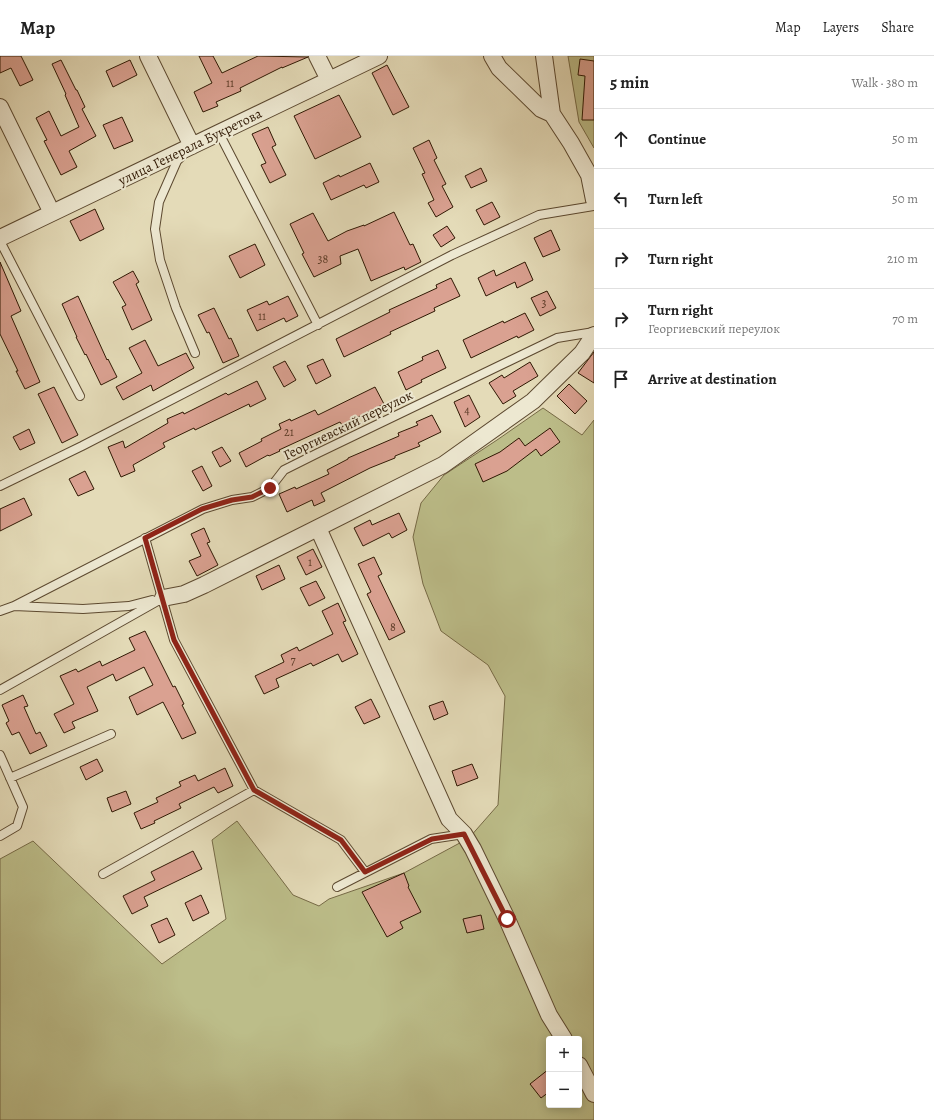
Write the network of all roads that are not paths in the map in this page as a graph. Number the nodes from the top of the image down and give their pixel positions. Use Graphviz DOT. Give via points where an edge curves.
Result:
graph roads {
  1 [pos="148,56"];
  2 [pos="317,56"];
  3 [pos="379,56"];
  4 [pos="492,56"];
  5 [pos="544,56"];
  6 [pos="329,80"];
  7 [pos="0,107"];
  8 [pos="552,114"];
  9 [pos="219,133"];
  10 [pos="192,146"];
  11 [pos="591,175"];
  12 [pos="594,200"];
  13 [pos="594,206"];
  14 [pos="52,213"];
  15 [pos="0,240"];
  16 [pos="318,325"];
  17 [pos="594,332"];
  18 [pos="594,335"];
  19 [pos="195,353"];
  20 [pos="80,396"];
  21 [pos="0,486"];
  22 [pos="318,528"];
  23 [pos="145,538"];
  24 [pos="163,598"];
  25 [pos="14,606"];
  26 [pos="0,611"];
  27 [pos="0,690"];
  28 [pos="111,734"];
  29 [pos="0,755"];
  30 [pos="10,778"];
  31 [pos="254,790"];
  32 [pos="464,834"];
  33 [pos="0,836"];
  34 [pos="365,872"];
  35 [pos="103,874"];
  36 [pos="337,886"];
  37 [pos="562,1036"];
  38 [pos="582,1071"];
  39 [pos="594,1094"];
  1 -- 10 [label="street"];
  2 -- 6 [label="street"];
  3 -- 6 [label="street, улица Генерала Букретова"];
  4 -- 8 [label="street" via="499,68 541,109"];
  5 -- 8 [label="street"];
  6 -- 9 [label="street, улица Генерала Букретова"];
  7 -- 14 [label="street"];
  8 -- 11 [label="street"];
  9 -- 10 [label="street, улица Генерала Букретова"];
  9 -- 16 [label="lane"];
  10 -- 14 [label="street, улица Генерала Букретова"];
  10 -- 19 [label="lane" via="177,161 159,202 155,229 160,260"];
  11 -- 12 [label="street"];
  13 -- 16 [label="lane" via="539,215 452,255"];
  14 -- 15 [label="street, улица Генерала Букретова"];
  15 -- 20 [label="lane"];
  16 -- 21 [label="lane"];
  17 -- 23 [label="lane, Георгиевский переулок" via="557,338 284,470 270,488 252,497 202,509"];
  18 -- 22 [label="street" via="582,352 533,402 456,456"];
  22 -- 24 [label="street" via="191,591"];
  22 -- 32 [label="street" via="449,819"];
  23 -- 24 [label="lane"];
  23 -- 25 [label="lane, Георгиевский переулок"];
  24 -- 25 [label="lane" via="129,606 83,609"];
  24 -- 27 [label="lane"];
  24 -- 31 [label="lane" via="174,640"];
  25 -- 26 [label="lane"];
  28 -- 30 [label="lane"];
  29 -- 30 [label="lane"];
  30 -- 33 [label="lane" via="23,807 17,826"];
  31 -- 34 [label="lane" via="341,840"];
  31 -- 35 [label="lane"];
  32 -- 34 [label="lane" via="432,839"];
  32 -- 37 [label="street" via="507,919 549,1016"];
  34 -- 36 [label="lane"];
  38 -- 39 [label="street"];
}
